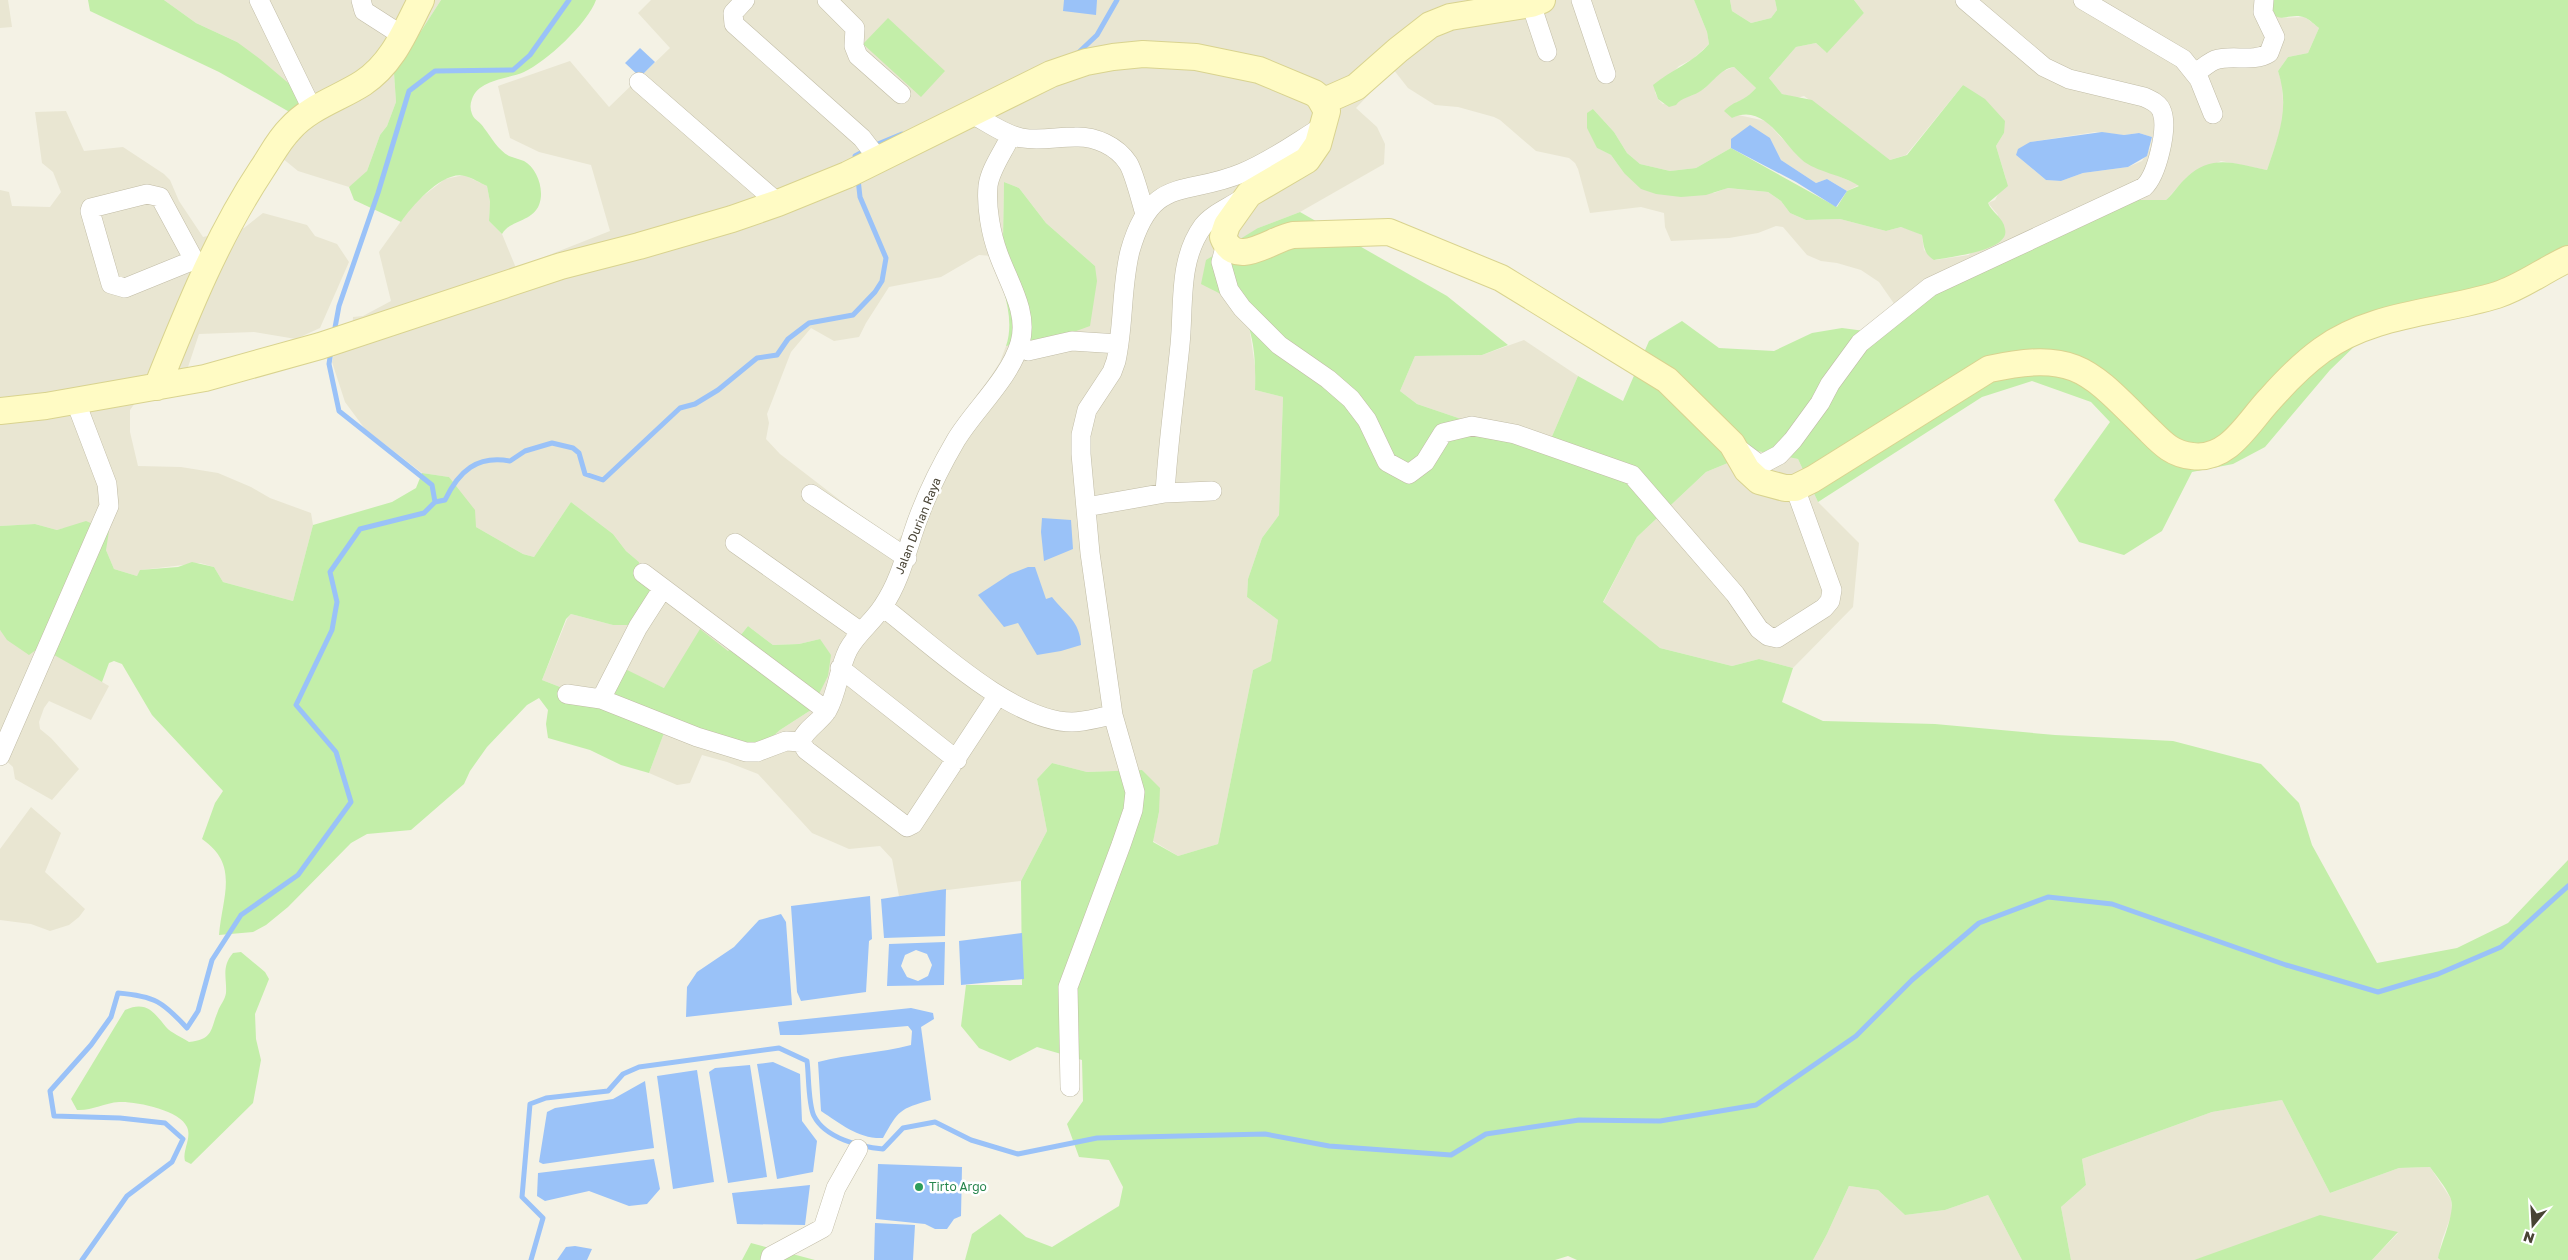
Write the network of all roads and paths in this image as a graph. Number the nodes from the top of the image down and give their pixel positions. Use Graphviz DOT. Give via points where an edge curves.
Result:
graph roads {
  1 [pos="259,0"];
  2 [pos="361,0"];
  3 [pos="421,0"];
  4 [pos="745,0"];
  5 [pos="827,0"];
  6 [pos="1581,0"];
  7 [pos="1965,0"];
  8 [pos="2264,0"];
  9 [pos="1537,2"];
  10 [pos="2096,3"];
  11 [pos="402,36"];
  12 [pos="1547,52"];
  13 [pos="1606,74"];
  14 [pos="2195,74"];
  15 [pos="639,82"];
  16 [pos="901,94"];
  17 [pos="313,111"];
  18 [pos="970,112"];
  19 [pos="1323,113"];
  20 [pos="2213,114"];
  21 [pos="1011,135"];
  22 [pos="865,158"];
  23 [pos="1249,194"];
  24 [pos="778,203"];
  25 [pos="1145,214"];
  26 [pos="1226,244"];
  27 [pos="2568,259"];
  28 [pos="202,262"];
  29 [pos="1119,344"];
  30 [pos="1020,346"];
  31 [pos="157,387"];
  32 [pos="75,400"];
  33 [pos="0,411"];
  34 [pos="1732,444"];
  35 [pos="1795,488"];
  36 [pos="1212,491"];
  37 [pos="1165,493"];
  38 [pos="811,494"];
  39 [pos="1086,507"];
  40 [pos="736,543"];
  41 [pos="907,558"];
  42 [pos="643,573"];
  43 [pos="663,588"];
  44 [pos="883,607"];
  45 [pos="861,632"];
  46 [pos="840,668"];
  47 [pos="567,694"];
  48 [pos="998,695"];
  49 [pos="602,699"];
  50 [pos="827,711"];
  51 [pos="1113,715"];
  52 [pos="801,742"];
  53 [pos="1,749"];
  54 [pos="957,760"];
  55 [pos="1070,1087"];
  56 [pos="858,1149"];
  57 [pos="770,1260"];
  1 -- 17 [label="street"];
  2 -- 11 [label="street" via="364,11"];
  3 -- 11 [label="street"];
  4 -- 22 [label="street" via="734,13 734,24"];
  5 -- 16 [label="street" via="855,28 854,46 858,56"];
  6 -- 13 [label="street"];
  7 -- 34 [label="street" via="2044,67 2069,79 2144,97 2156,103 2162,112 2163,124 2160,153 2151,180 2088,214 1930,287 1860,343 1811,416 1780,455 1760,465"];
  8 -- 14 [label="street" via="2263,12 2275,37 2269,53 2253,58 2214,60"];
  9 -- 12 [label="street"];
  9 -- 19 [label="street" via="1450,17 1430,25"];
  10 -- 14 [label="street" via="2182,59"];
  11 -- 17 [label="street" via="396,50 374,75"];
  14 -- 20 [label="street"];
  15 -- 24 [label="street"];
  17 -- 28 [label="street" via="294,124 279,142"];
  18 -- 19 [label="street" via="1051,74 1086,62 1144,54 1196,57 1259,70 1314,93"];
  18 -- 21 [label="street"];
  18 -- 22 [label="street"];
  19 -- 23 [label="street" via="1318,144 1307,160"];
  19 -- 25 [label="street" via="1263,164 1225,180 1166,193"];
  21 -- 25 [label="street" via="1036,139 1078,136 1093,138 1107,145 1129,164"];
  21 -- 30 [label="street" via="991,175 988,198 997,251 1017,299 1022,321"];
  22 -- 24 [label="street"];
  23 -- 26 [label="street" via="1227,226 1223,237"];
  23 -- 37 [label="street" via="1203,225 1184,272"];
  24 -- 31 [label="street" via="639,246 561,266 320,346 205,378"];
  25 -- 29 [label="street" via="1130,250"];
  26 -- 34 [label="street" via="1233,251 1244,252 1293,235 1389,232 1501,278 1667,380"];
  26 -- 35 [label="street" via="1221,262 1229,290 1242,308 1279,345 1351,399 1367,420 1387,462 1409,474 1425,462 1443,433 1472,426 1515,434 1632,475 1735,594 1759,629 1777,638 1824,608 1830,601 1832,590"];
  27 -- 35 [label="street" via="2498,294 2353,332 2322,350 2270,399 2236,439 2208,457 2170,451 2086,372 2051,362 2020,362 1989,369"];
  28 -- 28 [label="street" via="125,288 114,287 90,216 91,208 157,194"];
  28 -- 31 [label="street"];
  29 -- 30 [label="street" via="1072,341 1028,351"];
  29 -- 39 [label="street" via="1112,372 1087,410 1083,422 1081,454"];
  30 -- 41 [label="street, Jalan Durian Raya" via="956,440 913,532"];
  31 -- 32 [label="street"];
  32 -- 33 [label="street"];
  32 -- 53 [label="street" via="107,484 109,506"];
  34 -- 35 [label="street" via="1759,481"];
  36 -- 37 [label="street"];
  37 -- 39 [label="street"];
  38 -- 41 [label="street"];
  39 -- 51 [label="street"];
  40 -- 45 [label="street"];
  41 -- 44 [label="street, Jalan Durian Raya"];
  42 -- 43 [label="street"];
  43 -- 49 [label="street" via="638,627"];
  43 -- 50 [label="street"];
  44 -- 45 [label="street, Jalan Durian Raya"];
  44 -- 48 [label="street"];
  45 -- 46 [label="street, Jalan Durian Raya" via="848,649"];
  46 -- 50 [label="street, Jalan Durian Raya" via="836,691"];
  46 -- 54 [label="street"];
  47 -- 49 [label="street"];
  48 -- 51 [label="street" via="1037,715 1064,721"];
  48 -- 54 [label="street"];
  49 -- 52 [label="street" via="697,737 746,752 757,752 786,741"];
  50 -- 52 [label="street" via="803,735"];
  51 -- 55 [label="street" via="1135,792 1133,810 1068,987"];
  52 -- 54 [label="street" via="806,750 907,827 913,824"];
  56 -- 57 [label="street" via="836,1188 823,1228 771,1256"];
}
